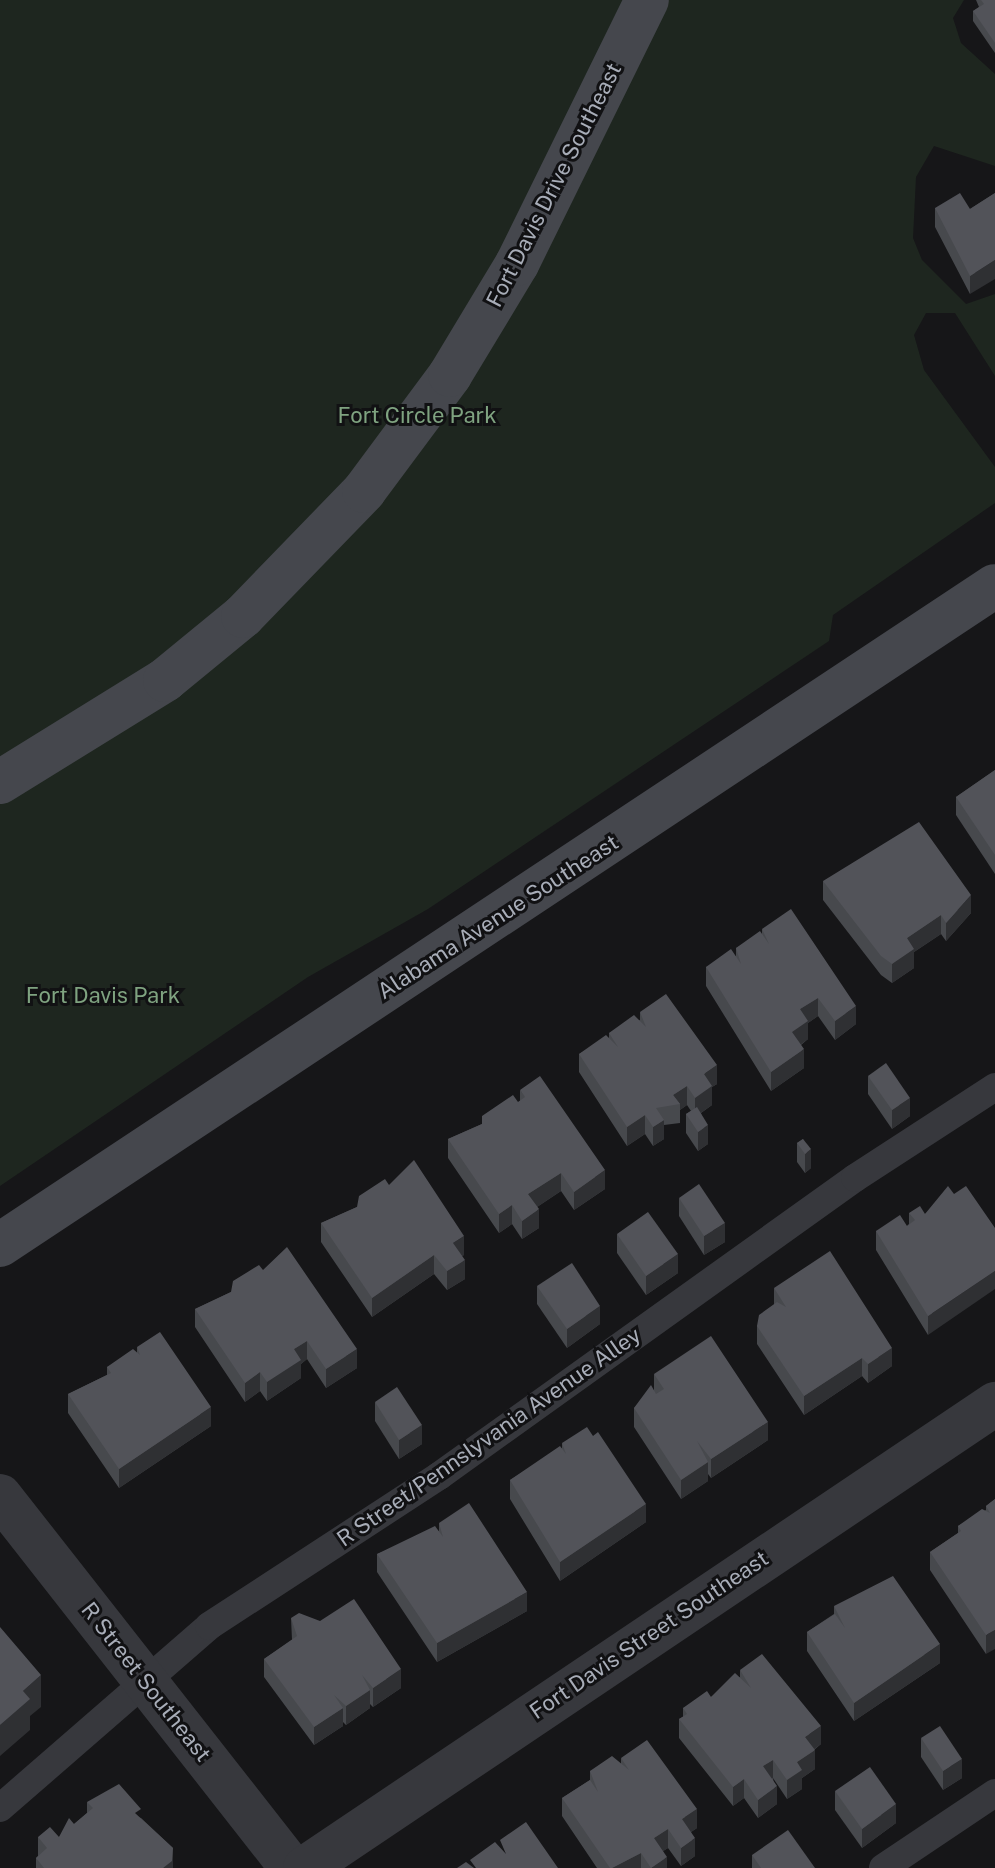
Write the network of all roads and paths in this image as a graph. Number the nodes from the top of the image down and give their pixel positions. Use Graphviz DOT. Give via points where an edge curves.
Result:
graph roads {
  1 [pos="647,0"];
  2 [pos="995,586"];
  3 [pos="0,782"];
  4 [pos="995,1087"];
  5 [pos="0,1245"];
  6 [pos="995,1404"];
  7 [pos="0,1496"];
  8 [pos="144,1680"];
  9 [pos="995,1793"];
  10 [pos="0,1808"];
  11 [pos="292,1868"];
  12 [pos="305,1868"];
  13 [pos="883,1868"];
  1 -- 3 [label="street, Fort Davis Drive Southeast" via="517,264 450,375 364,491 243,616 165,680"];
  2 -- 5 [label="street, Alabama Avenue Southeast"];
  4 -- 8 [label="lane, R Street/Pennslyvania Avenue Alley" via="855,1178 439,1476 209,1626"];
  6 -- 12 [label="street, Fort Davis Street Southeast"];
  7 -- 8 [label="street, R Street Southeast"];
  8 -- 10 [label="lane, R Street/Pennslyvania Avenue Alley"];
  8 -- 11 [label="street, R Street Southeast"];
  9 -- 13 [label="lane"];
}
